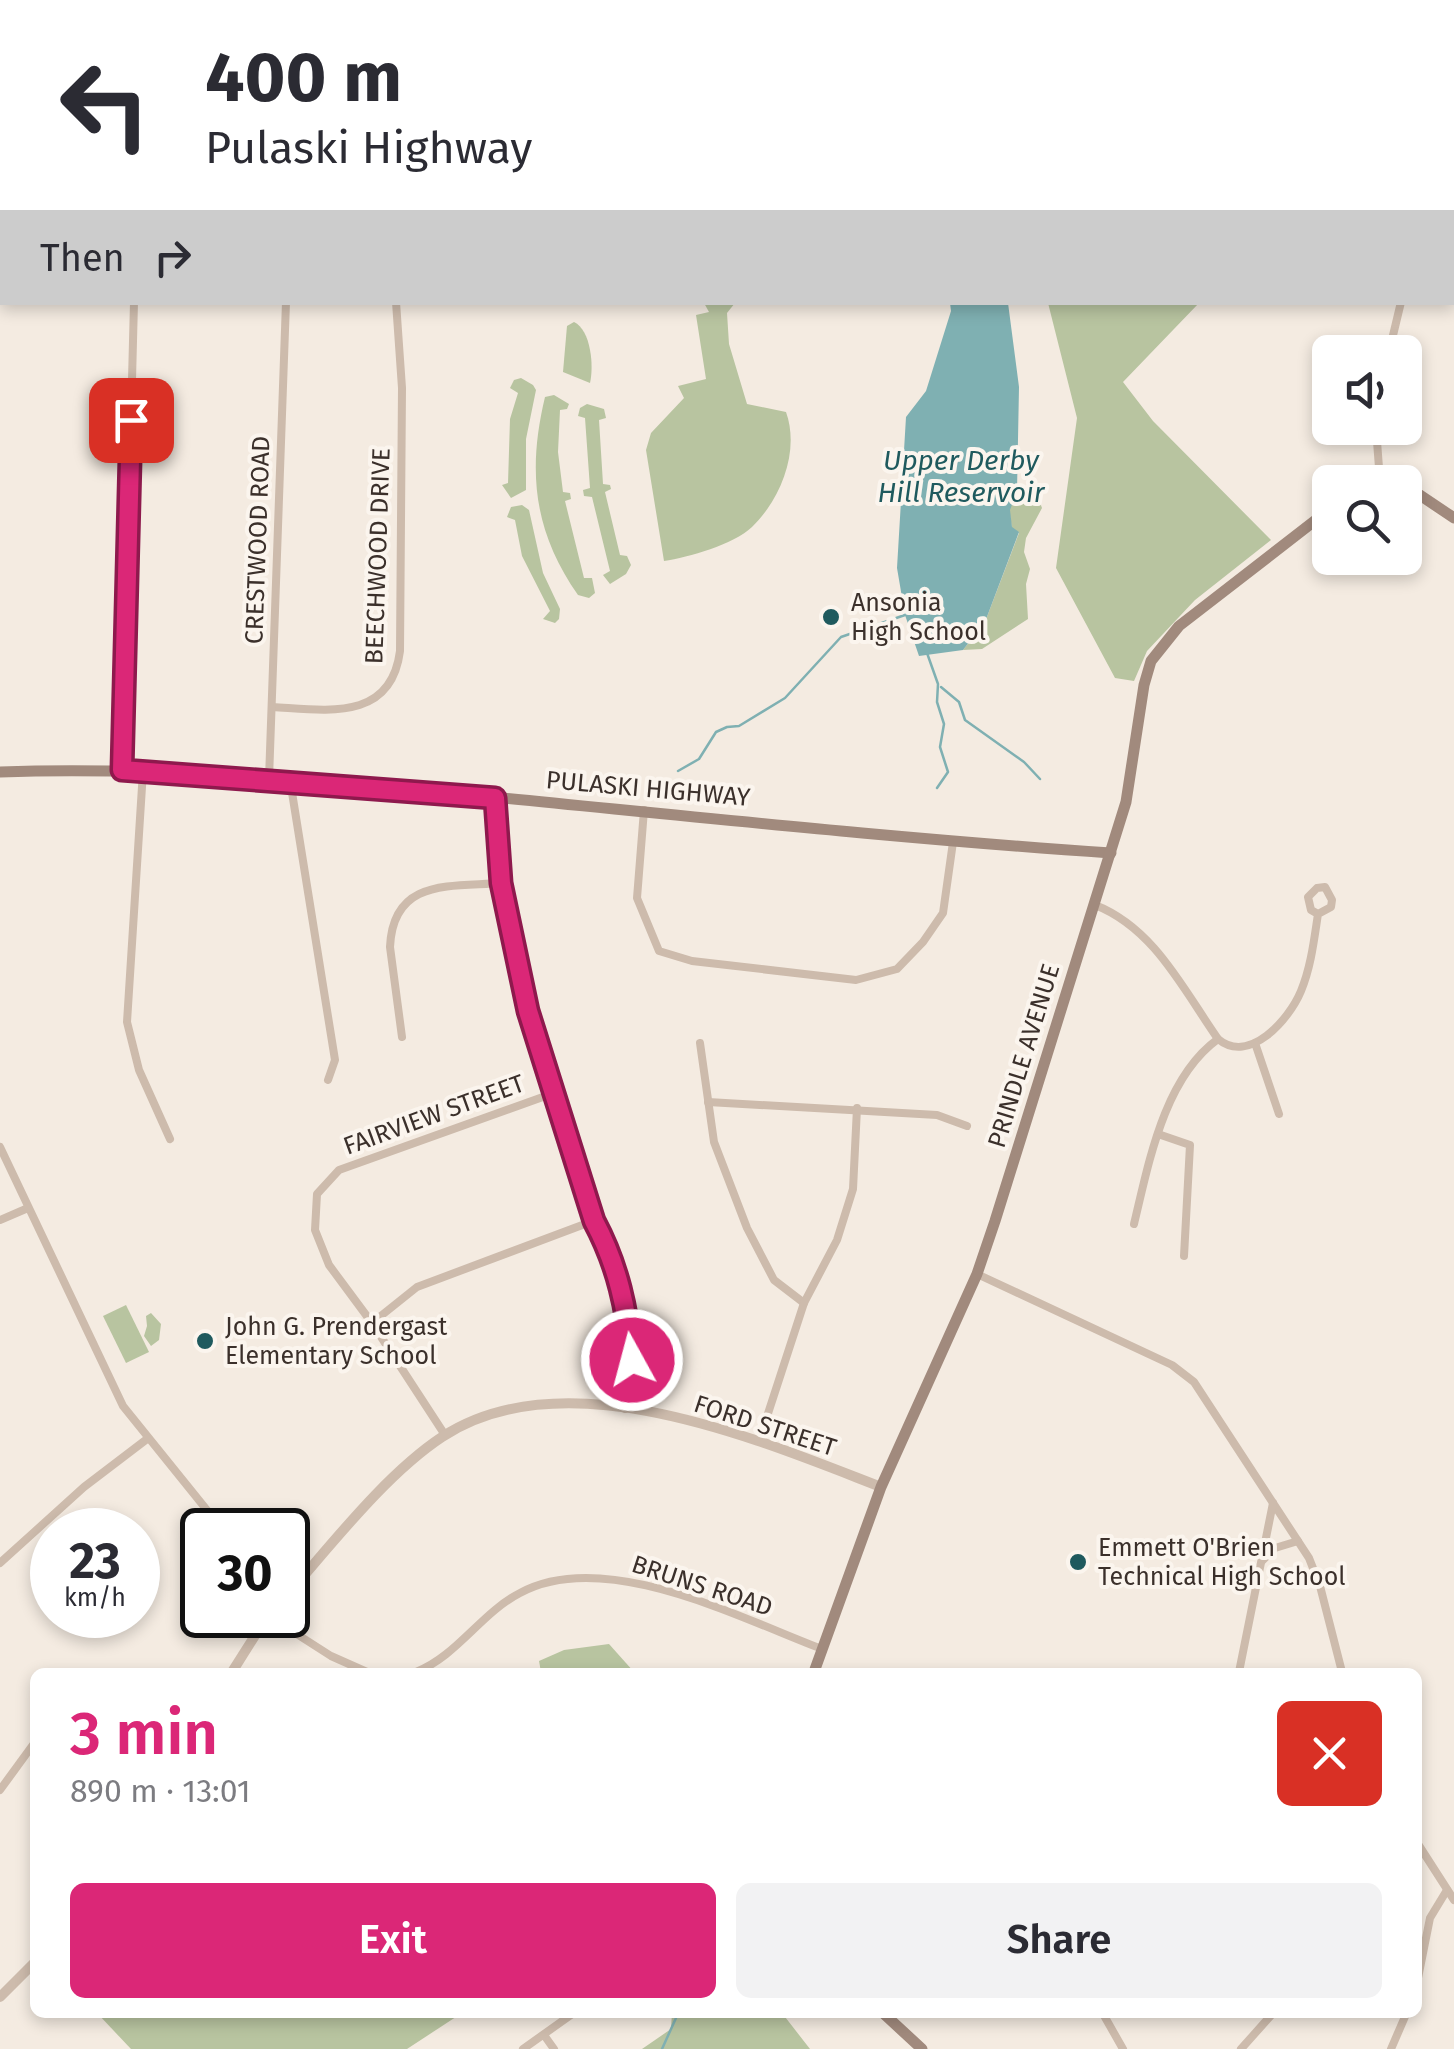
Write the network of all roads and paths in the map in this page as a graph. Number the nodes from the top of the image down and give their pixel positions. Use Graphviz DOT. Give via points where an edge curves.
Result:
graph roads {
  1 [pos="134,305"];
  2 [pos="286,305"];
  3 [pos="396,305"];
  4 [pos="1399,305"];
  5 [pos="1392,335"];
  6 [pos="1422,496"];
  7 [pos="1454,518"];
  8 [pos="1312,523"];
  9 [pos="272,707"];
  10 [pos="122,770"];
  11 [pos="143,771"];
  12 [pos="0,772"];
  13 [pos="269,779"];
  14 [pos="290,780"];
  15 [pos="495,798"];
  16 [pos="644,810"];
  17 [pos="953,842"];
  18 [pos="1111,853"];
  19 [pos="501,883"];
  20 [pos="1095,905"];
  21 [pos="1318,914"];
  22 [pos="402,1037"];
  23 [pos="1218,1038"];
  24 [pos="700,1043"];
  25 [pos="1255,1043"];
  26 [pos="328,1080"];
  27 [pos="554,1093"];
  28 [pos="708,1102"];
  29 [pos="856,1108"];
  30 [pos="1279,1114"];
  31 [pos="967,1126"];
  32 [pos="1158,1134"];
  33 [pos="170,1139"];
  34 [pos="0,1147"];
  35 [pos="28,1208"];
  36 [pos="0,1220"];
  37 [pos="594,1221"];
  38 [pos="1134,1224"];
  39 [pos="1184,1256"];
  40 [pos="977,1274"];
  41 [pos="804,1303"];
  42 [pos="372,1322"];
  43 [pos="624,1409"];
  44 [pos="445,1435"];
  45 [pos="148,1439"];
  46 [pos="759,1441"];
  47 [pos="881,1487"];
  48 [pos="1273,1504"];
  49 [pos="204,1508"];
  50 [pos="1298,1541"];
  51 [pos="1262,1562"];
  52 [pos="0,1563"];
  53 [pos="312,1566"];
  54 [pos="310,1568"];
  55 [pos="253,1638"];
  56 [pos="303,1638"];
  57 [pos="822,1650"];
  58 [pos="235,1668"];
  59 [pos="357,1668"];
  60 [pos="426,1668"];
  61 [pos="815,1668"];
  62 [pos="1240,1668"];
  63 [pos="1341,1668"];
  64 [pos="30,1749"];
  65 [pos="0,1790"];
  66 [pos="1422,1850"];
  67 [pos="1447,1890"];
  68 [pos="1454,1900"];
  69 [pos="1422,1958"];
  70 [pos="30,1967"];
  71 [pos="0,1997"];
  72 [pos="567,2018"];
  73 [pos="888,2018"];
  74 [pos="1105,2018"];
  75 [pos="1269,2018"];
  76 [pos="1404,2018"];
  77 [pos="544,2035"];
  78 [pos="523,2049"];
  79 [pos="554,2049"];
  80 [pos="922,2049"];
  81 [pos="1123,2049"];
  82 [pos="1241,2049"];
  83 [pos="1390,2049"];
  1 -- 10 [label="street"];
  2 -- 9 [label="street, CRESTWOOD ROAD"];
  3 -- 9 [label="street, BEECHWOOD DRIVE" via="402,407 395,674 383,693 338,711"];
  4 -- 5 [label="street"];
  6 -- 7 [label="main road"];
  8 -- 18 [label="main road, PRINDLE AVENUE" via="1202,607 1156,653"];
  9 -- 13 [label="street, CRESTWOOD ROAD"];
  10 -- 11 [label="main road, PULASKI HIGHWAY"];
  10 -- 12 [label="main road, PULASKI HIGHWAY"];
  11 -- 13 [label="main road, PULASKI HIGHWAY"];
  11 -- 33 [label="street" via="127,1022"];
  13 -- 14 [label="main road, PULASKI HIGHWAY"];
  14 -- 15 [label="main road, PULASKI HIGHWAY"];
  14 -- 26 [label="street" via="336,1060"];
  15 -- 16 [label="main road, PULASKI HIGHWAY"];
  15 -- 19 [label="street"];
  16 -- 17 [label="main road, PULASKI HIGHWAY"];
  16 -- 17 [label="street" via="637,898 660,952 856,980 897,969 943,914"];
  17 -- 18 [label="main road, PULASKI HIGHWAY"];
  18 -- 20 [label="main road, PRINDLE AVENUE"];
  19 -- 22 [label="street" via="433,888 401,905 390,947"];
  19 -- 27 [label="street" via="528,1011"];
  20 -- 23 [label="street" via="1153,944"];
  20 -- 40 [label="main road, PRINDLE AVENUE"];
  21 -- 25 [label="street" via="1300,996"];
  23 -- 25 [label="street" via="1228,1047"];
  23 -- 32 [label="street" via="1177,1088"];
  24 -- 28 [label="street"];
  25 -- 30 [label="street"];
  27 -- 37 [label="street"];
  27 -- 42 [label="street, FAIRVIEW STREET" via="339,1170 317,1194 315,1230 329,1265"];
  28 -- 29 [label="street"];
  28 -- 41 [label="street" via="714,1142 747,1228 774,1280"];
  29 -- 31 [label="street" via="937,1115"];
  29 -- 41 [label="street" via="853,1189 837,1240"];
  32 -- 38 [label="street"];
  32 -- 39 [label="street" via="1190,1145"];
  34 -- 35 [label="street"];
  35 -- 36 [label="street"];
  35 -- 45 [label="street" via="96,1354"];
  37 -- 42 [label="street" via="417,1287"];
  37 -- 43 [label="street" via="624,1299 632,1360"];
  40 -- 47 [label="main road, PRINDLE AVENUE"];
  40 -- 48 [label="street" via="1183,1372"];
  41 -- 46 [label="street"];
  42 -- 44 [label="street, FAIRVIEW STREET"];
  43 -- 44 [label="street, FORD STREET" via="529,1406"];
  43 -- 46 [label="street, FORD STREET"];
  44 -- 53 [label="street, FORD STREET" via="389,1482"];
  45 -- 49 [label="street"];
  45 -- 52 [label="street"];
  46 -- 47 [label="street, FORD STREET"];
  47 -- 57 [label="main road, PRINDLE AVENUE"];
  48 -- 50 [label="street"];
  48 -- 51 [label="street"];
  50 -- 51 [label="street" via="1275,1548"];
  50 -- 63 [label="street" via="1320,1586"];
  51 -- 62 [label="street"];
  53 -- 54 [label="street, FORD STREET"];
  55 -- 58 [label="street"];
  56 -- 59 [label="street"];
  57 -- 60 [label="street, BRUNS ROAD" via="660,1590 583,1577 521,1592"];
  57 -- 61 [label="main road, PRINDLE AVENUE"];
  64 -- 65 [label="street"];
  66 -- 67 [label="street"];
  67 -- 68 [label="street"];
  67 -- 69 [label="street" via="1430,1918"];
  70 -- 71 [label="street"];
  72 -- 77 [label="street"];
  73 -- 80 [label="main road"];
  74 -- 81 [label="street"];
  75 -- 82 [label="street"];
  76 -- 83 [label="street"];
  77 -- 78 [label="street"];
  77 -- 79 [label="street"];
}
